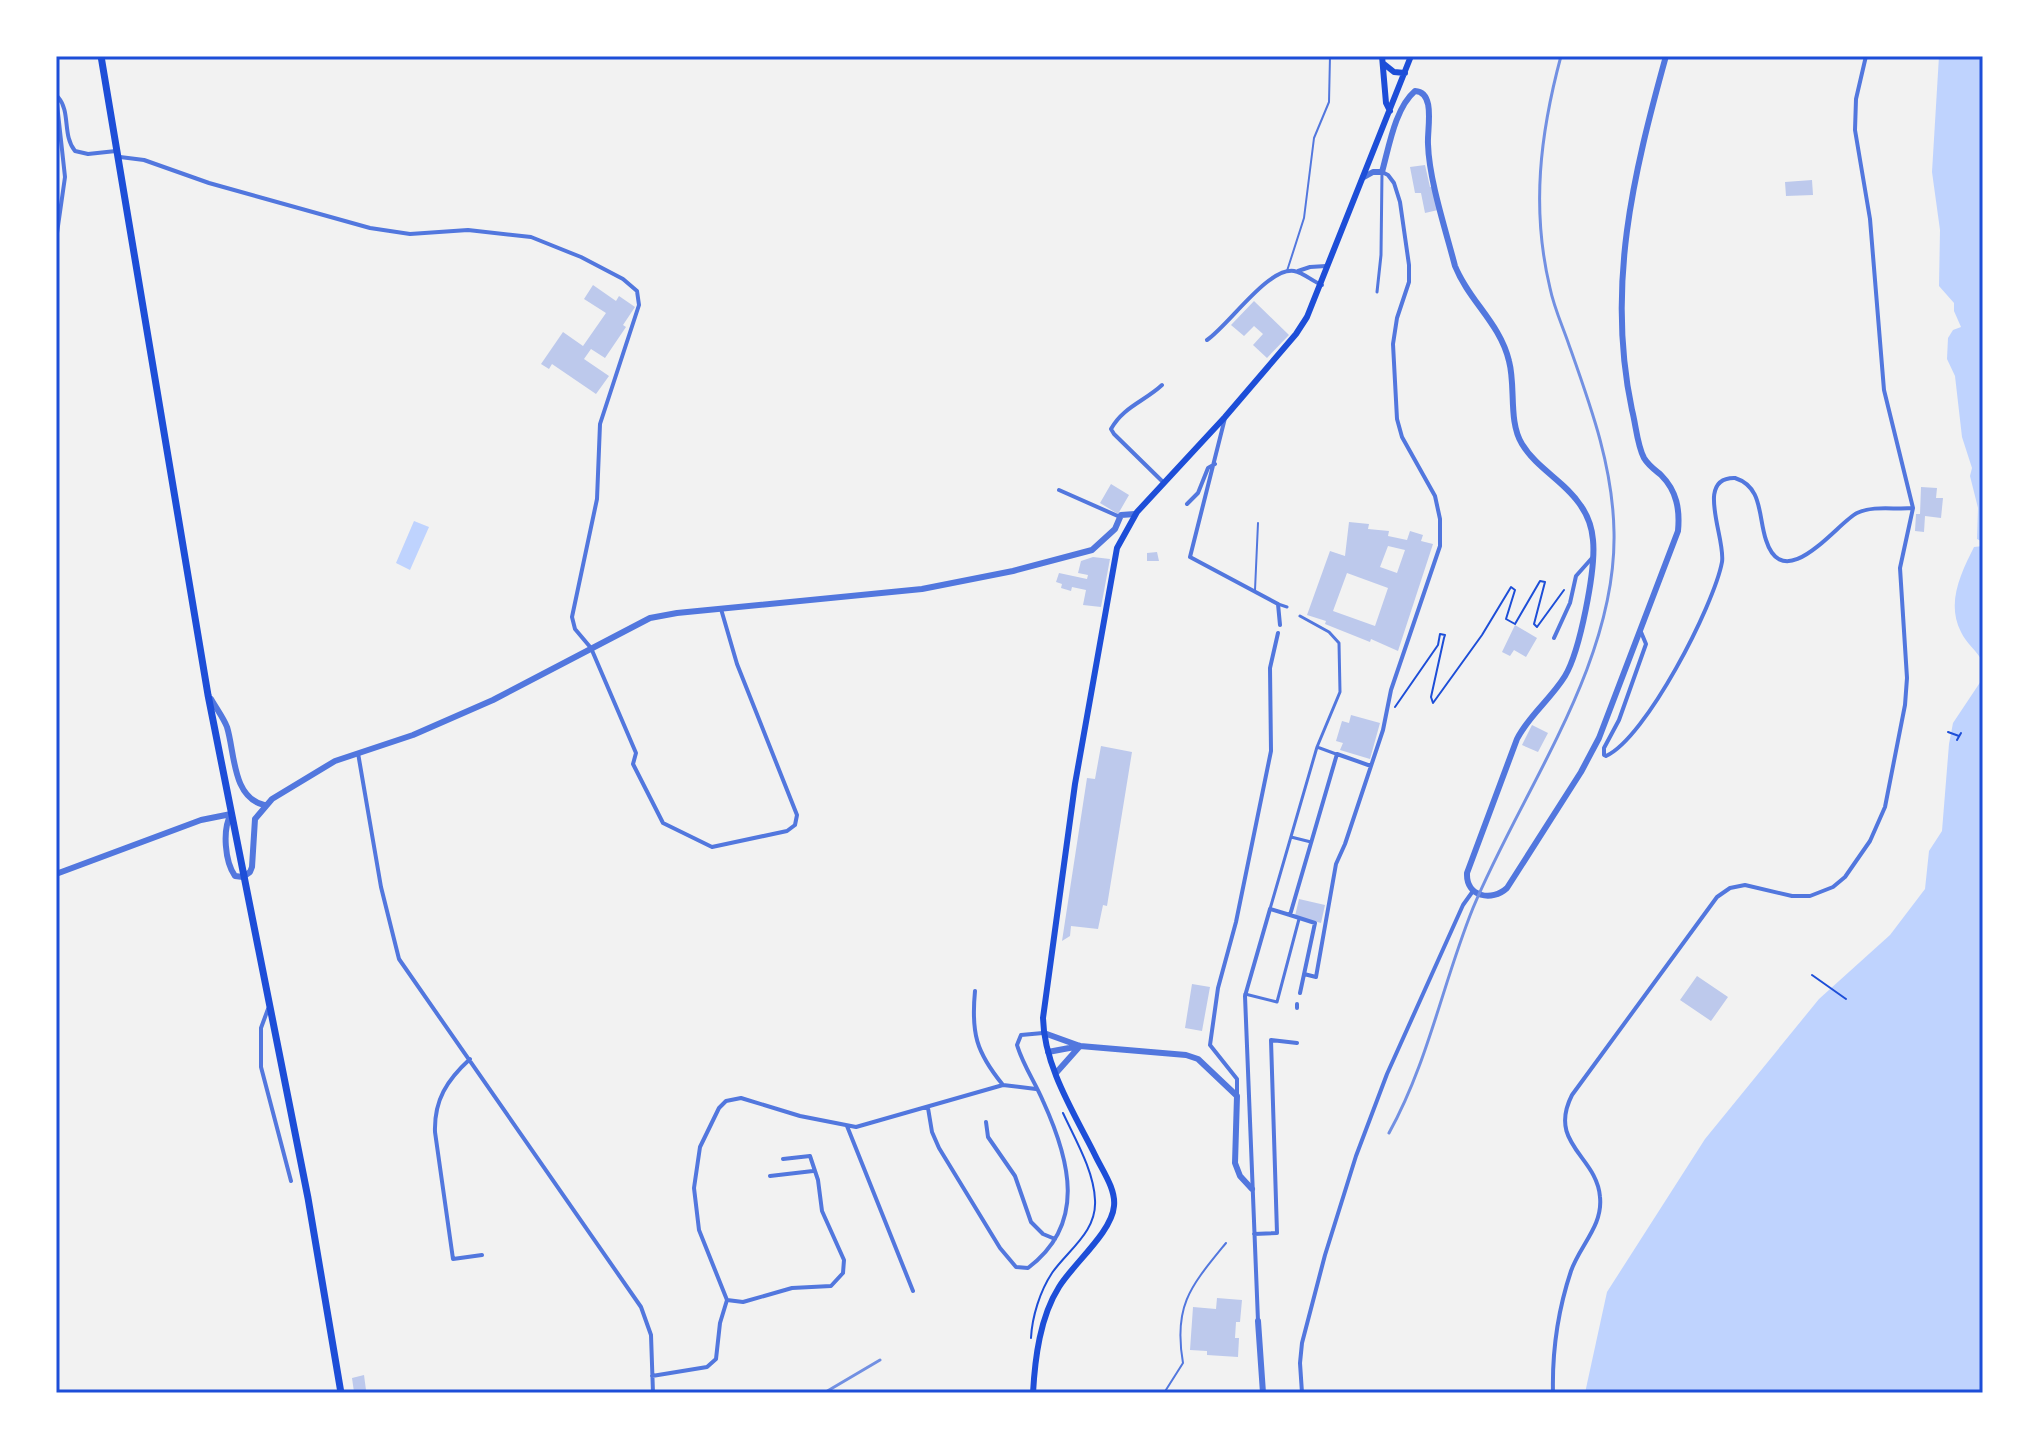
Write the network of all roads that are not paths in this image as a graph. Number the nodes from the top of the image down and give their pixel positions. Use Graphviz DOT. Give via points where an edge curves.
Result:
graph roads {
  1 [pos="101,56"];
  2 [pos="1330,56"];
  3 [pos="1411,56"];
  4 [pos="1666,56"];
  5 [pos="1866,56"];
  6 [pos="1383,60"];
  7 [pos="1405,73"];
  8 [pos="56,95"];
  9 [pos="1390,111"];
  10 [pos="117,154"];
  11 [pos="1382,172"];
  12 [pos="1364,177"];
  13 [pos="56,240"];
  14 [pos="1310,267"];
  15 [pos="1329,267"];
  16 [pos="1287,271"];
  17 [pos="1298,271"];
  18 [pos="1308,277"];
  19 [pos="1322,285"];
  20 [pos="1377,292"];
  21 [pos="1207,340"];
  22 [pos="1162,385"];
  23 [pos="1225,417"];
  24 [pos="1215,464"];
  25 [pos="1164,483"];
  26 [pos="1059,490"];
  27 [pos="1187,504"];
  28 [pos="1913,508"];
  29 [pos="1135,514"];
  30 [pos="1120,517"];
  31 [pos="1258,523"];
  32 [pos="1594,556"];
  33 [pos="1255,592"];
  34 [pos="1278,604"];
  35 [pos="1287,607"];
  36 [pos="721,609"];
  37 [pos="1300,616"];
  38 [pos="1280,625"];
  39 [pos="1641,632"];
  40 [pos="1278,633"];
  41 [pos="1554,638"];
  42 [pos="591,648"];
  43 [pos="208,695"];
  44 [pos="1317,747"];
  45 [pos="358,752"];
  46 [pos="1337,754"];
  47 [pos="1371,766"];
  48 [pos="264,805"];
  49 [pos="231,814"];
  50 [pos="1291,837"];
  51 [pos="1312,843"];
  52 [pos="56,874"];
  53 [pos="243,877"];
  54 [pos="1473,891"];
  55 [pos="1270,909"];
  56 [pos="1290,915"];
  57 [pos="1299,919"];
  58 [pos="1304,974"];
  59 [pos="975,991"];
  60 [pos="1300,993"];
  61 [pos="1245,994"];
  62 [pos="270,1007"];
  63 [pos="1044,1033"];
  64 [pos="1297,1043"];
  65 [pos="1080,1046"];
  66 [pos="1048,1052"];
  67 [pos="470,1059"];
  68 [pos="1056,1073"];
  69 [pos="1003,1085"];
  70 [pos="1036,1089"];
  71 [pos="1237,1096"];
  72 [pos="928,1108"];
  73 [pos="986,1122"];
  74 [pos="847,1126"];
  75 [pos="783,1159"];
  76 [pos="813,1171"];
  77 [pos="770,1176"];
  78 [pos="291,1181"];
  79 [pos="1252,1189"];
  80 [pos="1254,1234"];
  81 [pos="1055,1239"];
  82 [pos="1226,1243"];
  83 [pos="482,1255"];
  84 [pos="913,1291"];
  85 [pos="727,1300"];
  86 [pos="1258,1321"];
  87 [pos="652,1376"];
  88 [pos="341,1393"];
  89 [pos="653,1393"];
  90 [pos="1033,1393"];
  91 [pos="1164,1393"];
  92 [pos="1263,1393"];
  93 [pos="1302,1393"];
  94 [pos="1553,1393"];
  1 -- 10 [label="main road"];
  2 -- 16 [label="lane" via="1329,102 1314,138 1304,218"];
  3 -- 7 [label="main road"];
  4 -- 39 [label="street" via="1636,172 1620,296 1625,369 1641,450 1673,491 1679,516 1675,542"];
  5 -- 28 [label="street" via="1855,130 1870,219 1885,401"];
  6 -- 7 [label="main road" via="1394,72"];
  6 -- 9 [label="main road"];
  7 -- 9 [label="main road"];
  8 -- 10 [label="street" via="63,103 75,151"];
  8 -- 13 [label="street" via="65,169"];
  9 -- 12 [label="main road"];
  10 -- 42 [label="street" via="370,228 531,237 595,264 635,289 639,305 599,429 597,499 573,608 575,629"];
  10 -- 43 [label="main road"];
  11 -- 12 [label="street"];
  11 -- 20 [label="street"];
  11 -- 32 [label="street" via="1408,97 1421,91 1427,96 1429,161 1455,266 1502,339 1518,435 1583,509"];
  11 -- 47 [label="street" via="1394,183 1409,255 1409,282 1393,344 1397,423 1435,496 1441,534"];
  12 -- 15 [label="main road"];
  14 -- 15 [label="street"];
  14 -- 17 [label="street"];
  14 -- 18 [label="street"];
  15 -- 19 [label="main road"];
  16 -- 17 [label="street"];
  16 -- 21 [label="street" via="1268,281"];
  17 -- 18 [label="street"];
  18 -- 19 [label="street"];
  19 -- 23 [label="main road" via="1301,327"];
  22 -- 25 [label="street" via="1130,406 1111,429"];
  23 -- 24 [label="street"];
  23 -- 25 [label="main road"];
  24 -- 27 [label="street"];
  24 -- 33 [label="street" via="1190,557"];
  25 -- 29 [label="main road"];
  26 -- 30 [label="street"];
  28 -- 39 [label="street" via="1858,512 1824,543 1786,560 1768,547 1753,489 1737,478 1723,480 1712,497 1722,562 1703,619 1650,709 1606,756 1604,748 1645,648"];
  28 -- 94 [label="street" via="1900,568 1906,696 1878,824 1851,870 1824,891 1800,897 1745,885 1720,894 1574,1093 1565,1114 1572,1146 1597,1183 1601,1200 1558,1321"];
  29 -- 30 [label="street"];
  29 -- 63 [label="main road" via="1115,556 1073,796 1044,997"];
  30 -- 36 [label="street" via="1092,550 1013,571 922,589"];
  31 -- 33 [label="lane"];
  32 -- 41 [label="street" via="1578,573"];
  32 -- 54 [label="street" via="1573,659 1514,744 1472,856 1467,879"];
  33 -- 34 [label="street"];
  34 -- 35 [label="street"];
  34 -- 38 [label="street"];
  36 -- 42 [label="street" via="656,616"];
  36 -- 42 [label="street" via="737,664 797,811 792,828 712,847 663,823 633,764 636,753"];
  37 -- 44 [label="street" via="1336,638 1341,653 1340,692"];
  39 -- 54 [label="street" via="1597,742 1507,888 1489,896"];
  40 -- 71 [label="street" via="1270,668 1271,751 1210,1045 1237,1079"];
  42 -- 45 [label="street" via="493,700"];
  43 -- 48 [label="street" via="225,723 243,788"];
  43 -- 49 [label="main road"];
  44 -- 46 [label="street"];
  44 -- 50 [label="street"];
  45 -- 48 [label="street"];
  45 -- 67 [label="street" via="395,948 409,976"];
  46 -- 47 [label="street"];
  46 -- 51 [label="street"];
  47 -- 58 [label="street" via="1336,864 1316,977"];
  48 -- 53 [label="street" via="253,827 251,870"];
  49 -- 52 [label="street" via="201,820"];
  49 -- 53 [label="main road"];
  50 -- 51 [label="street"];
  50 -- 55 [label="street"];
  51 -- 56 [label="street"];
  53 -- 62 [label="main road"];
  54 -- 93 [label="street" via="1399,1046 1356,1156 1302,1343"];
  55 -- 56 [label="street"];
  55 -- 61 [label="street"];
  56 -- 57 [label="street"];
  57 -- 58 [label="street" via="1315,923"];
  57 -- 61 [label="street" via="1277,1002"];
  58 -- 60 [label="street"];
  59 -- 69 [label="street" via="975,1040"];
  61 -- 79 [label="street"];
  62 -- 78 [label="street" via="261,1028 261,1067"];
  62 -- 88 [label="main road"];
  63 -- 65 [label="street"];
  63 -- 66 [label="main road"];
  63 -- 70 [label="street" via="1021,1035 1017,1042"];
  64 -- 80 [label="street" via="1271,1040 1277,1233"];
  65 -- 66 [label="street"];
  65 -- 68 [label="street"];
  65 -- 71 [label="street" via="1186,1055 1198,1059"];
  66 -- 68 [label="main road"];
  67 -- 83 [label="street" via="441,1093 435,1132 453,1259"];
  67 -- 87 [label="street" via="641,1307 651,1335"];
  68 -- 90 [label="main road" via="1108,1182 1114,1208 1052,1299"];
  69 -- 70 [label="street"];
  69 -- 72 [label="street"];
  70 -- 81 [label="street" via="1068,1183 1067,1213"];
  71 -- 79 [label="street" via="1235,1163"];
  72 -- 74 [label="street"];
  72 -- 81 [label="street" via="939,1148 1012,1264 1028,1268"];
  73 -- 81 [label="street" via="988,1137 1015,1176 1031,1222"];
  74 -- 84 [label="street"];
  74 -- 85 [label="street" via="741,1098 719,1108 700,1147 694,1194 699,1230"];
  75 -- 76 [label="street" via="810,1156"];
  76 -- 77 [label="street"];
  76 -- 85 [label="street" via="822,1211 844,1260 838,1281 743,1302"];
  79 -- 80 [label="street"];
  80 -- 86 [label="street"];
  82 -- 91 [label="lane" via="1196,1281 1181,1312 1183,1363"];
  85 -- 87 [label="street" via="713,1363"];
  86 -- 92 [label="street"];
  87 -- 89 [label="street"];
}
